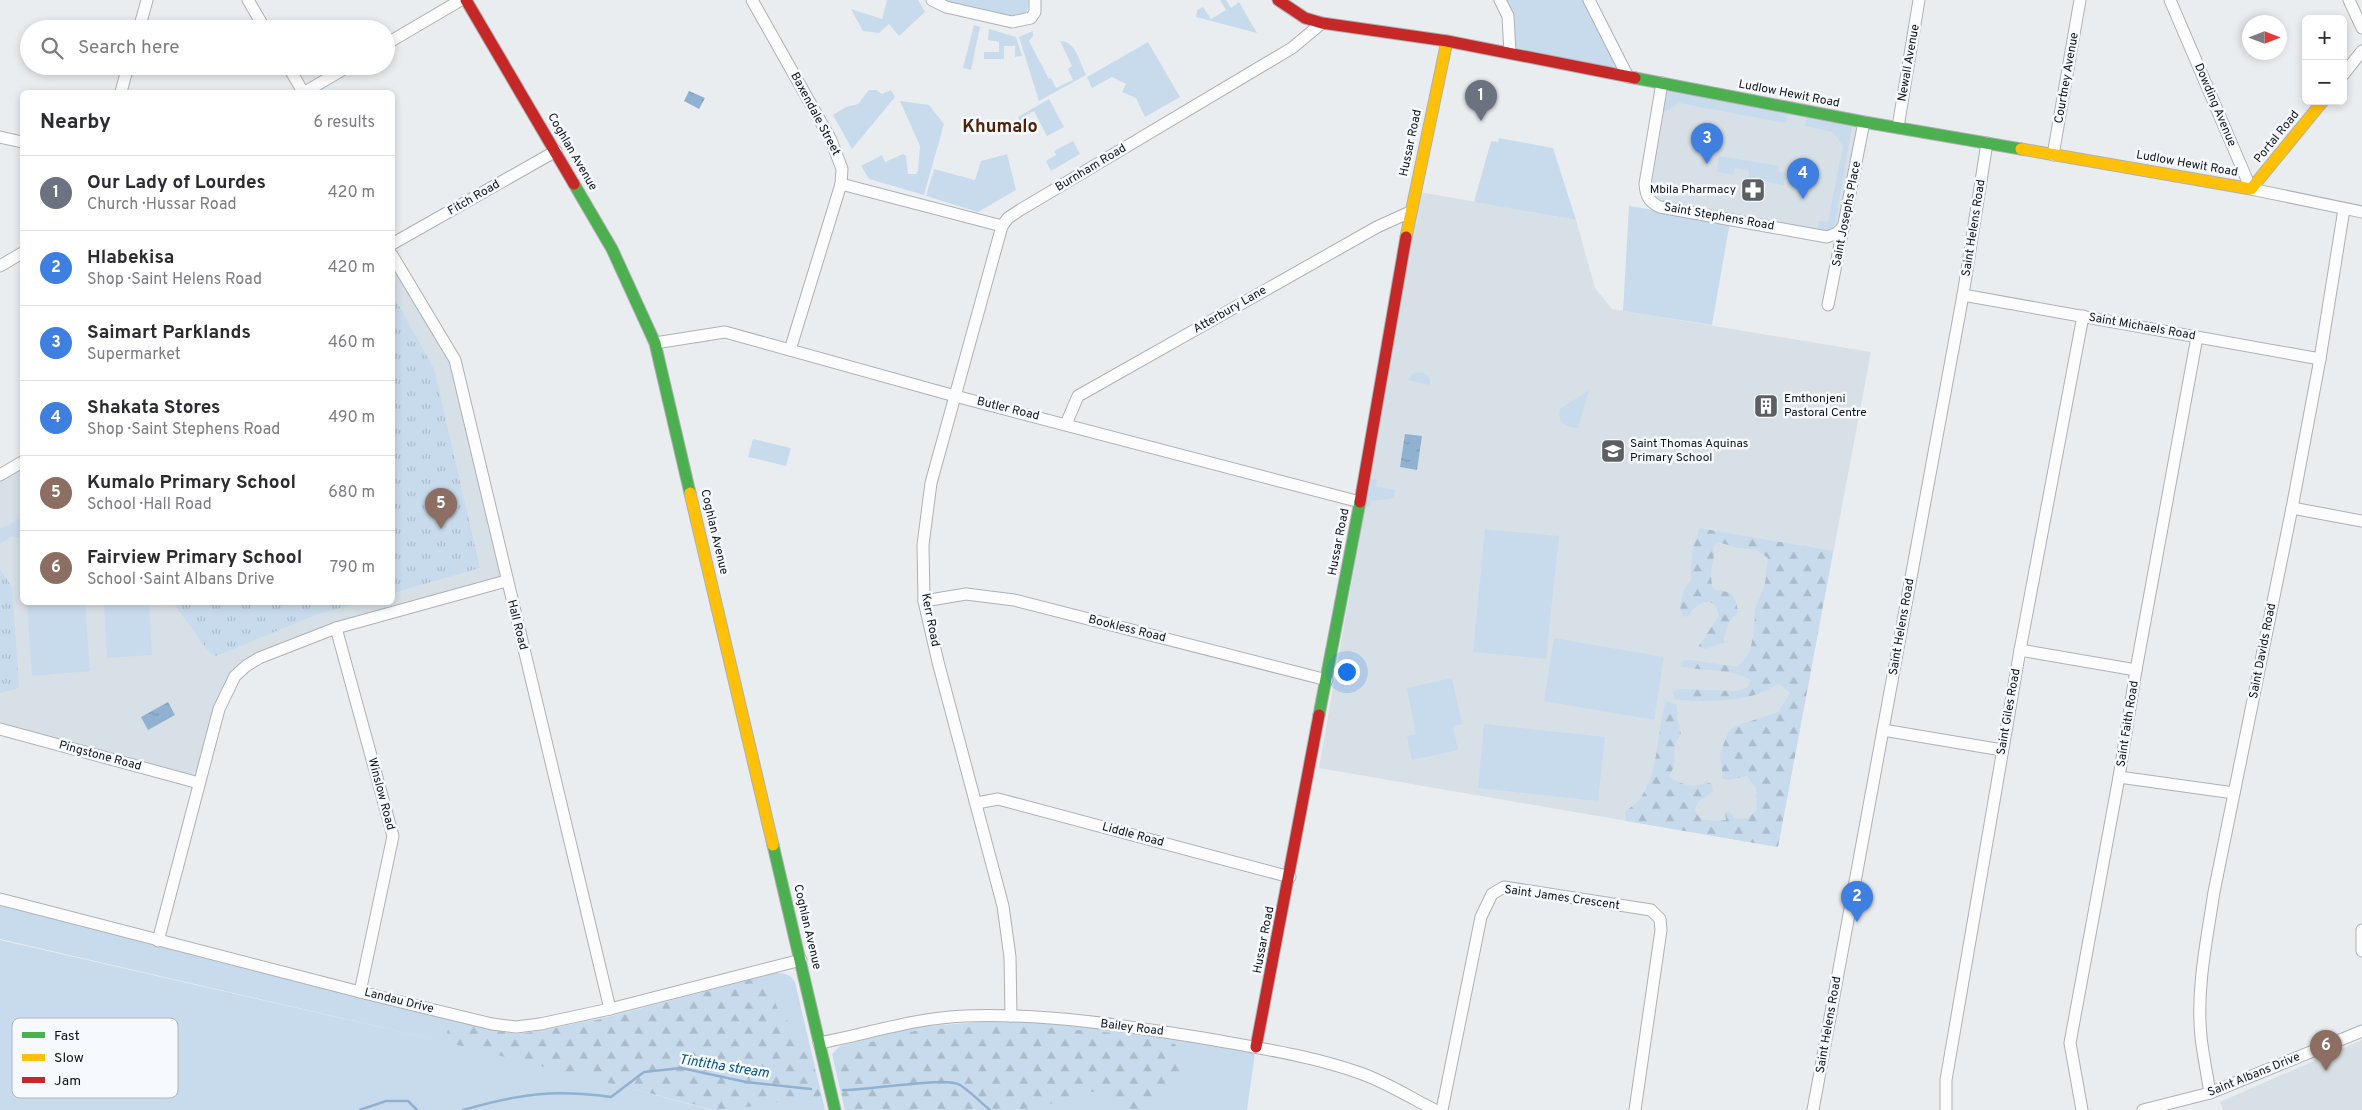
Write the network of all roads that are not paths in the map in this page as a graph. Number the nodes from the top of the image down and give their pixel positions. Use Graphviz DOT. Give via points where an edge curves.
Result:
graph roads {
  1 [pos="147,0"];
  2 [pos="248,0"];
  3 [pos="461,0"];
  4 [pos="466,0"];
  5 [pos="752,0"];
  6 [pos="932,0"];
  7 [pos="1035,0"];
  8 [pos="1278,0"];
  9 [pos="1500,0"];
  10 [pos="1589,0"];
  11 [pos="1919,0"];
  12 [pos="2080,0"];
  13 [pos="2170,0"];
  14 [pos="2349,0"];
  15 [pos="141,20"];
  16 [pos="260,20"];
  17 [pos="1322,23"];
  18 [pos="2362,28"];
  19 [pos="395,39"];
  20 [pos="1446,41"];
  21 [pos="2362,51"];
  22 [pos="1510,53"];
  23 [pos="2347,70"];
  24 [pos="126,75"];
  25 [pos="294,75"];
  26 [pos="333,75"];
  27 [pos="1628,77"];
  28 [pos="1662,83"];
  29 [pos="122,90"];
  30 [pos="303,90"];
  31 [pos="307,90"];
  32 [pos="2320,105"];
  33 [pos="1864,122"];
  34 [pos="1898,127"];
  35 [pos="0,137"];
  36 [pos="20,142"];
  37 [pos="1987,143"];
  38 [pos="556,151"];
  39 [pos="2053,155"];
  40 [pos="840,184"];
  41 [pos="2251,189"];
  42 [pos="2344,209"];
  43 [pos="1410,212"];
  44 [pos="2362,212"];
  45 [pos="1002,226"];
  46 [pos="1844,226"];
  47 [pos="395,242"];
  48 [pos="20,254"];
  49 [pos="395,259"];
  50 [pos="0,266"];
  51 [pos="1963,295"];
  52 [pos="1828,305"];
  53 [pos="2083,316"];
  54 [pos="2197,337"];
  55 [pos="655,343"];
  56 [pos="790,350"];
  57 [pos="2320,359"];
  58 [pos="956,396"];
  59 [pos="1066,424"];
  60 [pos="20,463"];
  61 [pos="0,475"];
  62 [pos="1360,502"];
  63 [pos="2292,508"];
  64 [pos="2362,521"];
  65 [pos="506,581"];
  66 [pos="924,601"];
  67 [pos="336,628"];
  68 [pos="2020,650"];
  69 [pos="2136,670"];
  70 [pos="1327,680"];
  71 [pos="0,729"];
  72 [pos="1883,730"];
  73 [pos="2002,750"];
  74 [pos="2119,777"];
  75 [pos="199,783"];
  76 [pos="2234,793"];
  77 [pos="976,803"];
  78 [pos="1290,877"];
  79 [pos="0,899"];
  80 [pos="2362,930"];
  81 [pos="158,941"];
  82 [pos="2362,951"];
  83 [pos="801,960"];
  84 [pos="360,992"];
  85 [pos="610,1010"];
  86 [pos="1011,1016"];
  87 [pos="2362,1031"];
  88 [pos="819,1043"];
  89 [pos="1256,1047"];
  90 [pos="2210,1093"];
  91 [pos="835,1110"];
  92 [pos="1435,1110"];
  93 [pos="1442,1110"];
  94 [pos="1634,1110"];
  95 [pos="1813,1110"];
  96 [pos="1946,1110"];
  97 [pos="2082,1110"];
  98 [pos="2143,1110"];
  1 -- 15 [label="street"];
  2 -- 16 [label="street"];
  3 -- 19 [label="street"];
  4 -- 38 [label="street, Coghlan Avenue"];
  5 -- 40 [label="street, Baxendale Street" via="831,140 842,169"];
  6 -- 7 [label="street" via="946,7 1012,22 1031,18"];
  8 -- 17 [label="street, Ludlow Hewit Road" via="1305,18"];
  9 -- 22 [label="street" via="1508,16"];
  10 -- 27 [label="street"];
  11 -- 34 [label="street, Newall Avenue"];
  12 -- 39 [label="street, Courtney Avenue"];
  13 -- 41 [label="street, Dowding Avenue"];
  14 -- 18 [label="street"];
  17 -- 20 [label="street, Ludlow Hewit Road"];
  17 -- 45 [label="street, Burnham Road" via="1292,48 1020,210"];
  20 -- 22 [label="street, Ludlow Hewit Road"];
  20 -- 43 [label="street, Hussar Road"];
  21 -- 23 [label="street"];
  22 -- 27 [label="street, Ludlow Hewit Road"];
  24 -- 29 [label="street"];
  25 -- 30 [label="street"];
  26 -- 31 [label="street"];
  27 -- 28 [label="street, Ludlow Hewit Road"];
  28 -- 33 [label="street, Ludlow Hewit Road"];
  28 -- 46 [label="street, Saint Stephens Road" via="1645,184 1646,193 1653,203 1660,207 1827,237"];
  32 -- 41 [label="street, Portal Road"];
  33 -- 34 [label="street, Ludlow Hewit Road"];
  33 -- 46 [label="street, Saint Josephs Place"];
  34 -- 37 [label="street, Ludlow Hewit Road"];
  35 -- 36 [label="street"];
  37 -- 39 [label="street, Ludlow Hewit Road"];
  37 -- 51 [label="street, Saint Helens Road"];
  38 -- 47 [label="street, Fitch Road"];
  38 -- 55 [label="street, Coghlan Avenue" via="612,249"];
  39 -- 41 [label="street, Ludlow Hewit Road"];
  40 -- 45 [label="street"];
  40 -- 56 [label="street, Baxendale Street"];
  41 -- 42 [label="street"];
  42 -- 44 [label="street"];
  42 -- 57 [label="street, Saint Davids Road"];
  43 -- 59 [label="street, Atterbury Lane" via="1377,226 1078,396"];
  43 -- 62 [label="street, Hussar Road"];
  45 -- 58 [label="street, Kerr Road"];
  46 -- 52 [label="street, Saint Josephs Place"];
  48 -- 50 [label="street"];
  49 -- 65 [label="street, Hall Road" via="455,360"];
  51 -- 53 [label="street, Saint Michaels Road"];
  51 -- 72 [label="street, Saint Helens Road"];
  53 -- 54 [label="street, Saint Michaels Road"];
  53 -- 68 [label="street, Saint Giles Road"];
  54 -- 57 [label="street, Saint Michaels Road"];
  54 -- 69 [label="street, Saint Faith Road"];
  55 -- 56 [label="street, Butler Road" via="725,332"];
  55 -- 83 [label="street, Coghlan Avenue"];
  56 -- 58 [label="street, Butler Road"];
  57 -- 63 [label="street, Saint Davids Road"];
  58 -- 59 [label="street, Butler Road"];
  58 -- 66 [label="street, Kerr Road" via="931,483 922,545"];
  59 -- 62 [label="street, Butler Road"];
  60 -- 61 [label="street"];
  62 -- 70 [label="street, Hussar Road"];
  63 -- 64 [label="street"];
  63 -- 76 [label="street, Saint Davids Road"];
  65 -- 67 [label="street"];
  65 -- 85 [label="street, Hall Road"];
  66 -- 70 [label="street, Bookless Road" via="966,594 1014,600"];
  66 -- 77 [label="street, Kerr Road"];
  67 -- 75 [label="street" via="259,658 235,676 219,709"];
  67 -- 84 [label="street, Winslow Road" via="393,836"];
  68 -- 69 [label="street"];
  68 -- 73 [label="street, Saint Giles Road"];
  69 -- 74 [label="street, Saint Faith Road"];
  70 -- 78 [label="street, Hussar Road"];
  71 -- 75 [label="street, Pingstone Road"];
  72 -- 73 [label="street"];
  72 -- 95 [label="street, Saint Helens Road"];
  73 -- 96 [label="street, Saint Giles Road" via="1946,1080"];
  74 -- 76 [label="street"];
  74 -- 97 [label="street, Saint Faith Road" via="2070,1043"];
  75 -- 81 [label="street"];
  76 -- 90 [label="street, Saint Davids Road" via="2214,892 2201,997 2201,1036"];
  77 -- 78 [label="street, Liddle Road" via="998,799"];
  77 -- 86 [label="street, Kerr Road" via="1008,929"];
  78 -- 89 [label="street, Hussar Road"];
  79 -- 81 [label="street, Landau Drive"];
  80 -- 82 [label="street"];
  81 -- 84 [label="street, Landau Drive"];
  83 -- 85 [label="street, Landau Drive"];
  83 -- 88 [label="street, Coghlan Avenue"];
  84 -- 85 [label="street, Landau Drive" via="516,1027"];
  86 -- 88 [label="street, Bailey Road" via="939,1018"];
  86 -- 89 [label="street, Bailey Road" via="1134,1026"];
  87 -- 90 [label="street, Saint Albans Drive"];
  88 -- 91 [label="street, Coghlan Avenue"];
  89 -- 92 [label="street, Bailey Road" via="1363,1074"];
  90 -- 98 [label="street, Saint Albans Drive"];
  93 -- 94 [label="street, Saint James Crescent" via="1481,917 1492,894 1504,888 1652,910 1660,919 1660,939"];
}
